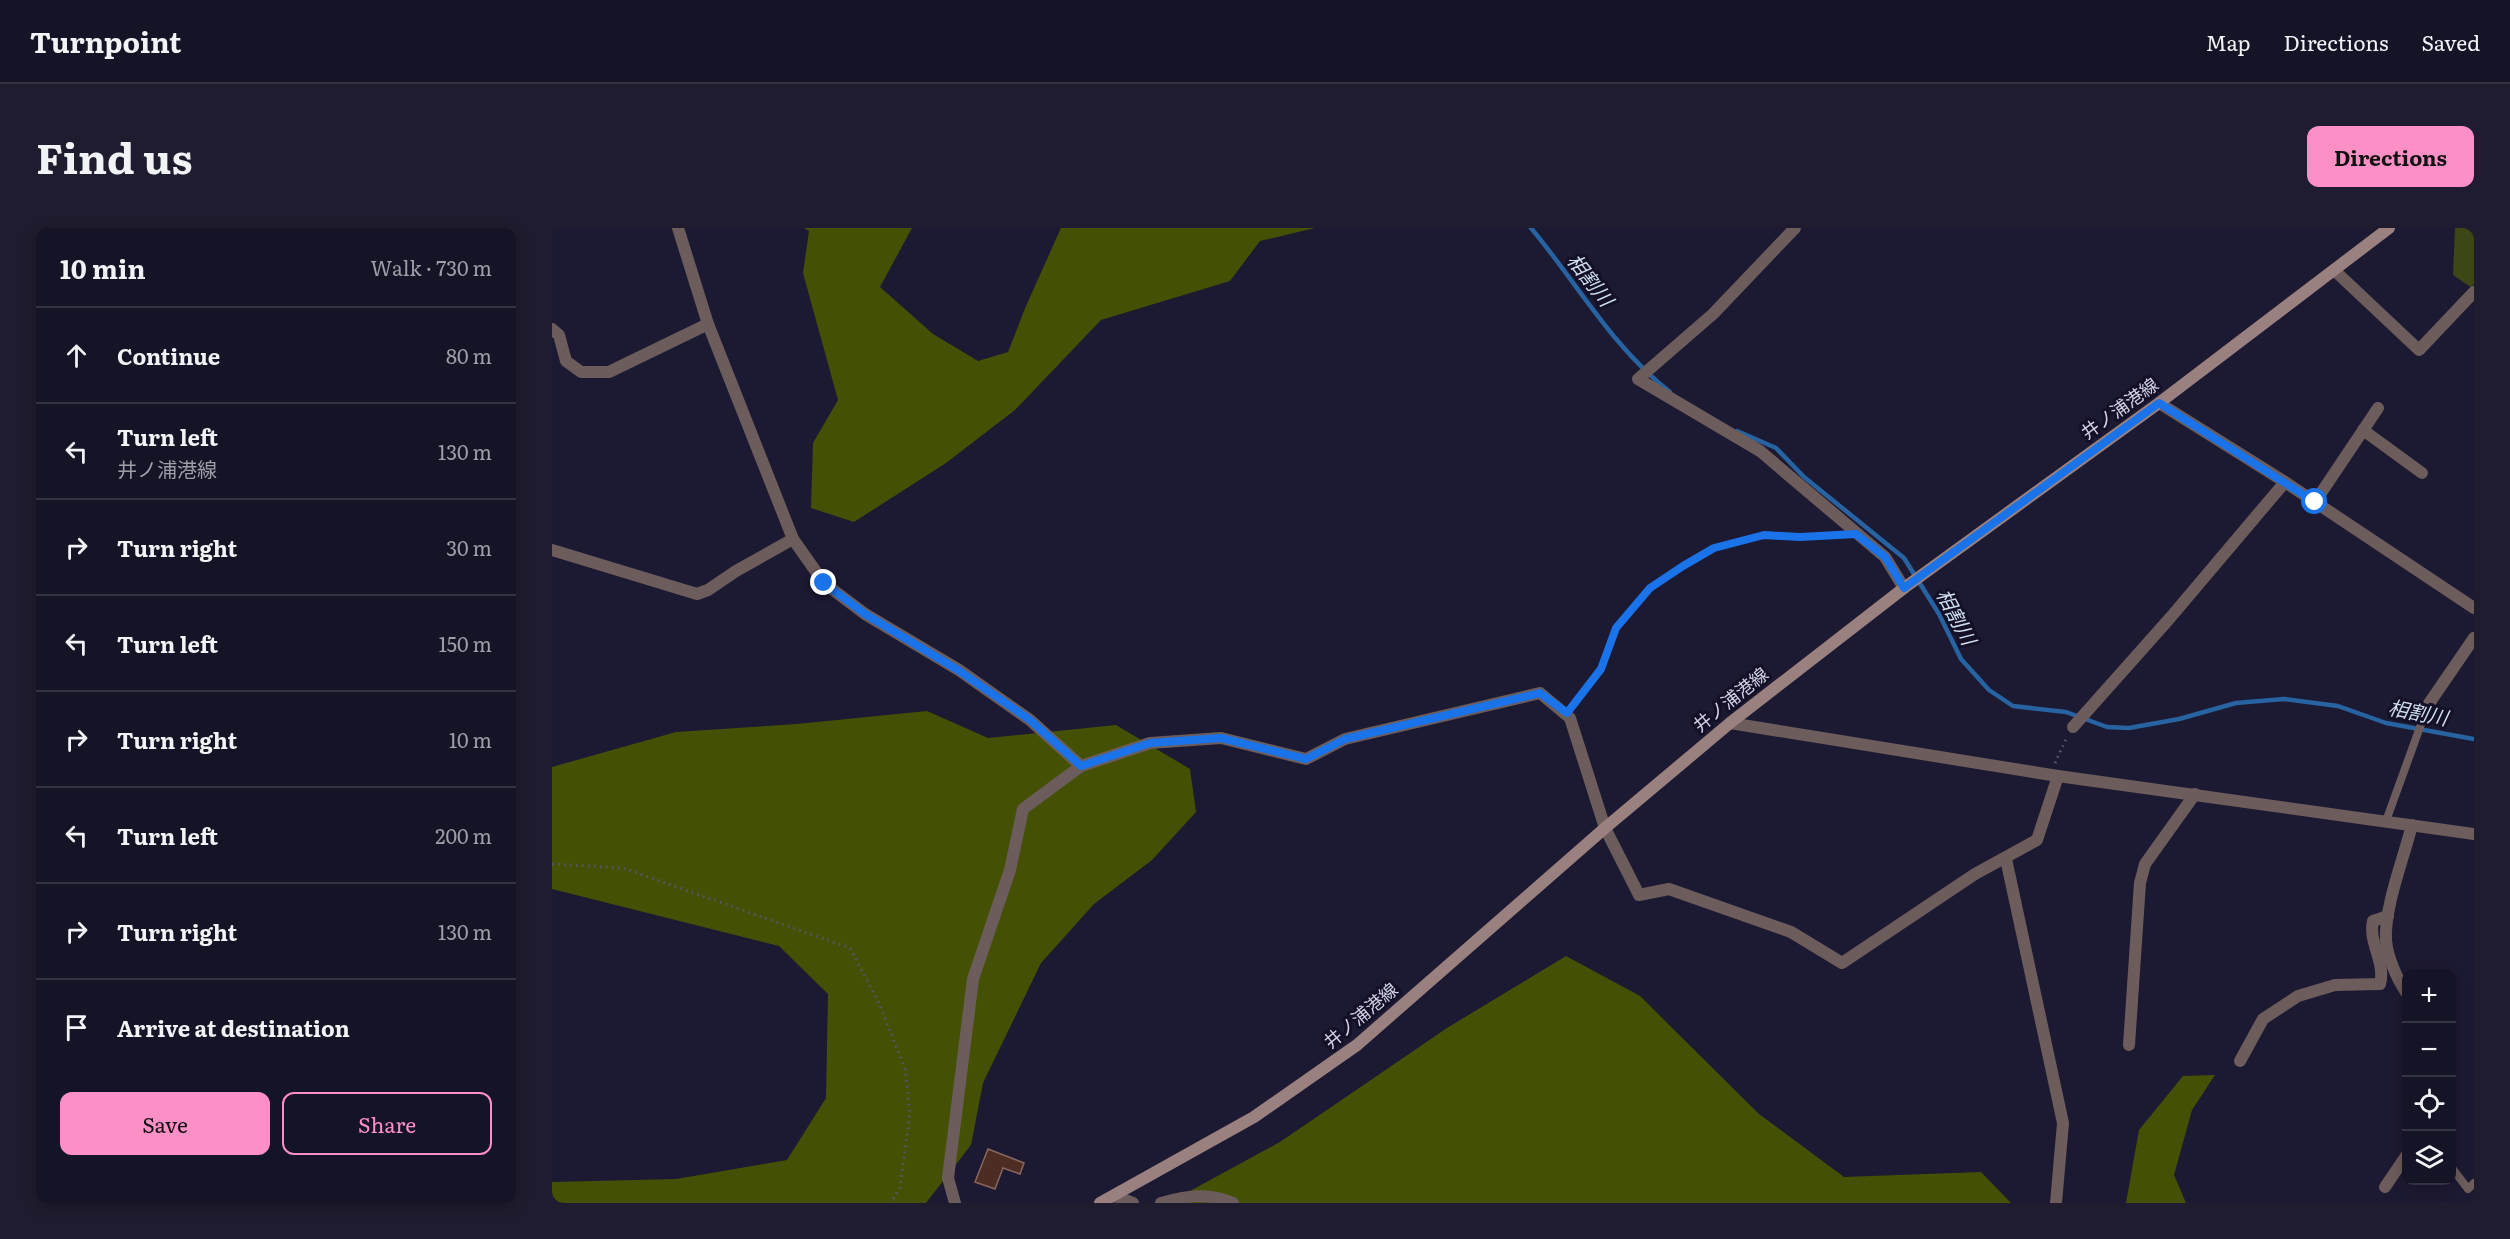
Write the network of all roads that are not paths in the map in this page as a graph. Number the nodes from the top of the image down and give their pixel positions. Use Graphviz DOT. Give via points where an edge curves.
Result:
graph roads {
  1 [pos="678,228"];
  2 [pos="1795,228"];
  3 [pos="2389,228"];
  4 [pos="2334,270"];
  5 [pos="2474,292"];
  6 [pos="708,324"];
  7 [pos="552,329"];
  8 [pos="2159,403"];
  9 [pos="2378,408"];
  10 [pos="2363,430"];
  11 [pos="2422,473"];
  12 [pos="2285,482"];
  13 [pos="2315,502"];
  14 [pos="793,539"];
  15 [pos="552,550"];
  16 [pos="1904,588"];
  17 [pos="2474,608"];
  18 [pos="2474,638"];
  19 [pos="2428,705"];
  20 [pos="1730,723"];
  21 [pos="2073,727"];
  22 [pos="1081,766"];
  23 [pos="2053,775"];
  24 [pos="2195,794"];
  25 [pos="2386,821"];
  26 [pos="2412,825"];
  27 [pos="1605,828"];
  28 [pos="2474,834"];
  29 [pos="2006,859"];
  30 [pos="2388,916"];
  31 [pos="2402,984"];
  32 [pos="2129,1045"];
  33 [pos="2240,1061"];
  34 [pos="2402,1162"];
  35 [pos="2456,1173"];
  36 [pos="2474,1183"];
  37 [pos="2385,1187"];
  38 [pos="1114,1196"];
  39 [pos="955,1203"];
  40 [pos="1100,1203"];
  41 [pos="1133,1203"];
  42 [pos="1161,1203"];
  43 [pos="1233,1203"];
  44 [pos="2056,1203"];
  1 -- 6 [label="street"];
  2 -- 16 [label="street" via="1713,314 1638,379 1760,451 1885,557"];
  3 -- 4 [label="main road, 井ノ浦港線"];
  4 -- 5 [label="street" via="2419,350"];
  4 -- 8 [label="main road, 井ノ浦港線"];
  6 -- 7 [label="street" via="609,372 580,372 566,360 559,335"];
  6 -- 14 [label="street"];
  8 -- 12 [label="street"];
  8 -- 16 [label="main road, 井ノ浦港線"];
  9 -- 10 [label="street"];
  10 -- 11 [label="street"];
  10 -- 13 [label="street"];
  12 -- 13 [label="street"];
  12 -- 21 [label="street"];
  13 -- 17 [label="street"];
  14 -- 15 [label="street" via="696,594"];
  14 -- 22 [label="street" via="824,583 865,614 958,670 1030,720"];
  16 -- 20 [label="main road, 井ノ浦港線"];
  18 -- 19 [label="street"];
  19 -- 25 [label="lane"];
  20 -- 23 [label="street"];
  20 -- 27 [label="main road, 井ノ浦港線"];
  22 -- 27 [label="street" via="1150,743 1221,738 1306,759 1345,739 1540,693 1570,718"];
  22 -- 39 [label="street" via="1023,809 1010,870 973,979 948,1178"];
  23 -- 24 [label="street"];
  23 -- 29 [label="street" via="2037,840"];
  24 -- 25 [label="street"];
  24 -- 32 [label="street" via="2145,864 2140,883"];
  25 -- 26 [label="street"];
  26 -- 28 [label="street"];
  26 -- 30 [label="street"];
  27 -- 29 [label="street" via="1639,895 1669,889 1791,932 1842,963 1975,874"];
  27 -- 38 [label="main road, 井ノ浦港線" via="1357,1045 1254,1117"];
  29 -- 44 [label="street" via="2063,1123"];
  30 -- 31 [label="street" via="2386,941"];
  30 -- 33 [label="street" via="2373,921 2371,932 2382,975 2380,984 2335,985 2298,996 2263,1019"];
  34 -- 37 [label="street"];
  35 -- 36 [label="lane" via="2468,1189"];
  38 -- 40 [label="main road, 井ノ浦港線"];
  38 -- 41 [label="street"];
  42 -- 43 [label="street" via="1191,1195 1214,1196"];
}
